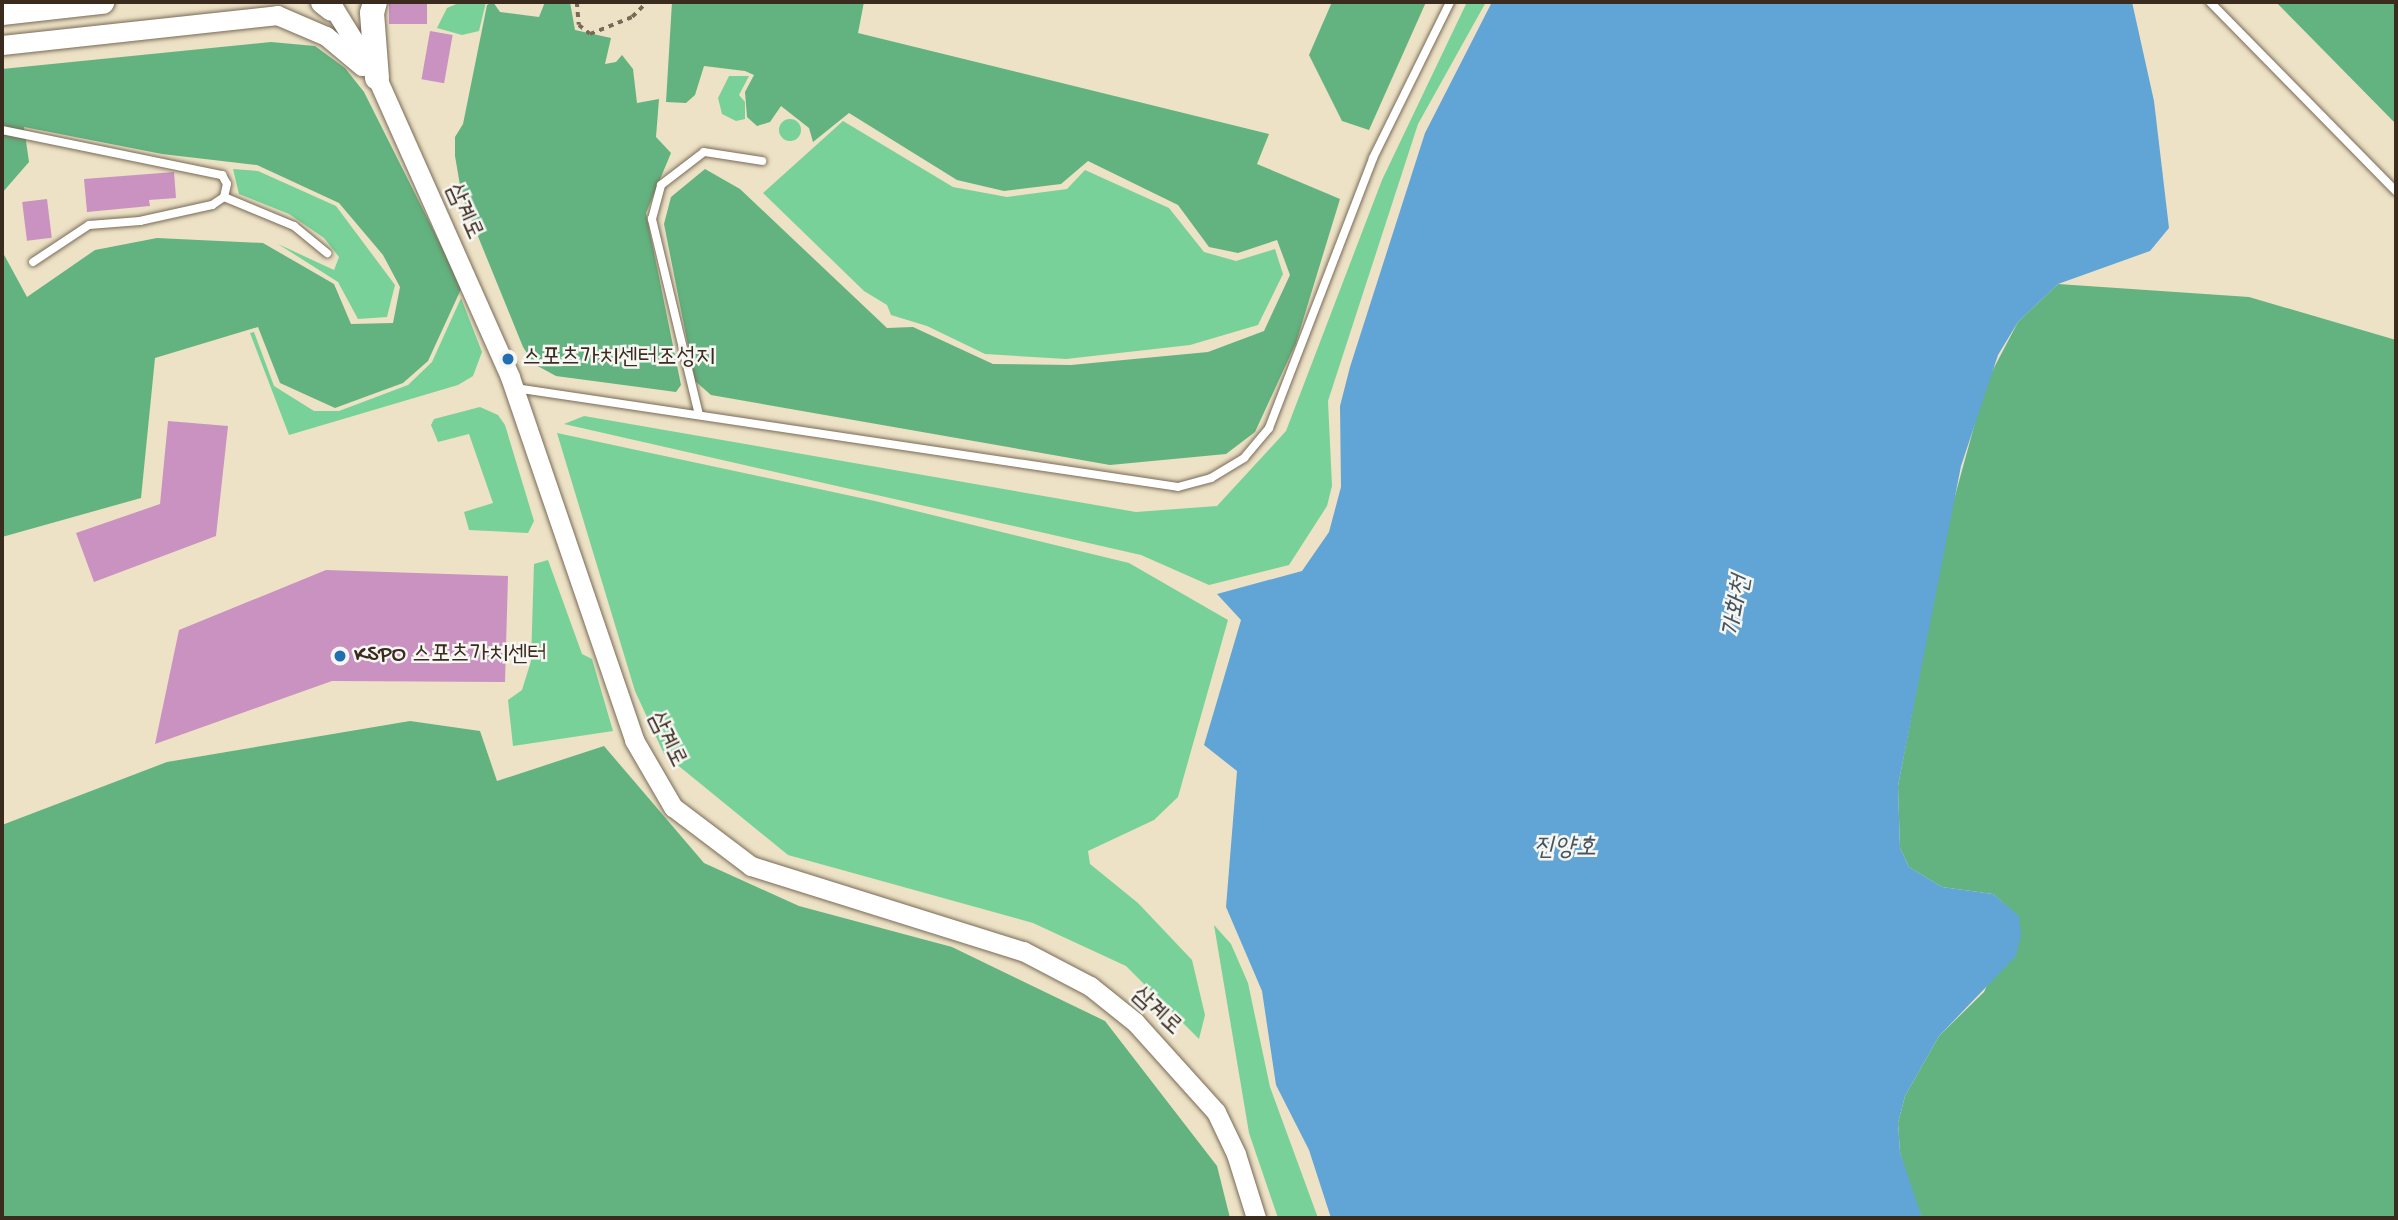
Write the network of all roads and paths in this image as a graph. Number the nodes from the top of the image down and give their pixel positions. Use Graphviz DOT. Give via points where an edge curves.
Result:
graph roads {
  1 [pos="102,2"];
  2 [pos="375,2"];
  3 [pos="577,2"];
  4 [pos="648,2"];
  5 [pos="1450,2"];
  6 [pos="2210,2"];
  7 [pos="328,4"];
  8 [pos="281,8"];
  9 [pos="2,13"];
  10 [pos="2,45"];
  11 [pos="377,78"];
  12 [pos="2,130"];
  13 [pos="762,162"];
  14 [pos="2396,191"];
  15 [pos="224,197"];
  16 [pos="327,253"];
  17 [pos="33,262"];
  18 [pos="515,388"];
  19 [pos="699,415"];
  20 [pos="1256,1218"];
  1 -- 9 [label="main road"];
  2 -- 11 [label="main road"];
  3 -- 4 [label="path" via="579,25 590,34 632,17"];
  5 -- 19 [label="lane" via="1373,158 1269,428 1244,458 1212,478 1178,487"];
  6 -- 14 [label="lane"];
  7 -- 11 [label="street, 삼계로"];
  8 -- 10 [label="street"];
  8 -- 11 [label="street" via="326,36"];
  11 -- 18 [label="street, 삼계로"];
  12 -- 15 [label="lane" via="222,175 228,184"];
  13 -- 19 [label="lane" via="704,152 661,185 652,219"];
  15 -- 16 [label="lane" via="294,226"];
  15 -- 17 [label="lane" via="212,205 140,220 89,225"];
  18 -- 19 [label="lane"];
  18 -- 20 [label="street, 삼계로" via="634,740 673,807 751,866 1023,951 1090,986 1135,1022 1216,1112 1236,1154"];
}
